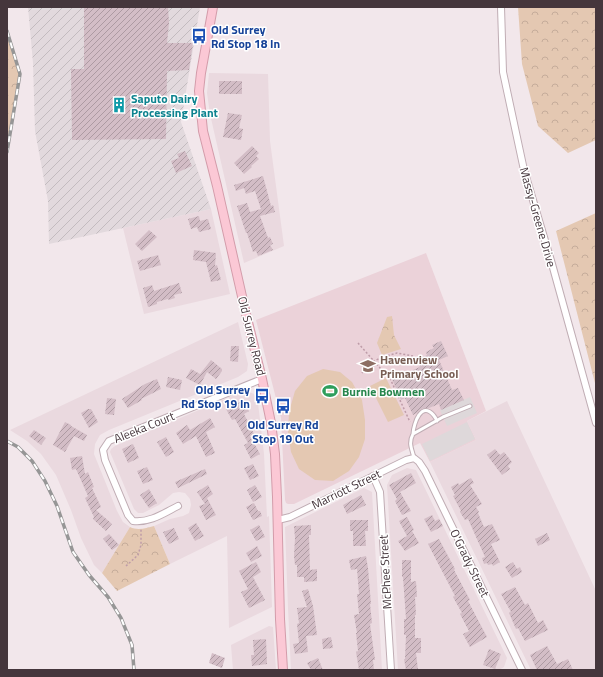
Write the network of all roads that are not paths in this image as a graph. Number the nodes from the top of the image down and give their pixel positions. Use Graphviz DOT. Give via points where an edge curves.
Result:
graph roads {
  1 [pos="213,7"];
  2 [pos="501,7"];
  3 [pos="262,379"];
  4 [pos="470,406"];
  5 [pos="437,421"];
  6 [pos="596,423"];
  7 [pos="412,434"];
  8 [pos="414,458"];
  9 [pos="373,476"];
  10 [pos="178,506"];
  11 [pos="278,520"];
  12 [pos="284,670"];
  13 [pos="390,670"];
  14 [pos="521,670"];
  1 -- 3 [label="main road, Old Surrey Road" via="199,91 203,132"];
  2 -- 6 [label="street, Massy-Greene Drive" via="503,72 524,170"];
  3 -- 10 [label="street, Aleeka Court" via="109,441 103,450 128,515 134,521 152,519"];
  3 -- 11 [label="main road, Old Surrey Road" via="275,454"];
  4 -- 5 [label="lane"];
  5 -- 7 [label="lane"];
  5 -- 7 [label="lane" via="432,413 424,411 419,415"];
  7 -- 8 [label="lane" via="410,444"];
  8 -- 9 [label="street, Marriott Street"];
  8 -- 14 [label="street, O'Grady Street" via="425,471"];
  9 -- 11 [label="street, Marriott Street" via="290,517"];
  9 -- 13 [label="street, McPhee Street" via="380,492"];
  11 -- 12 [label="main road, Old Surrey Road"];
}
